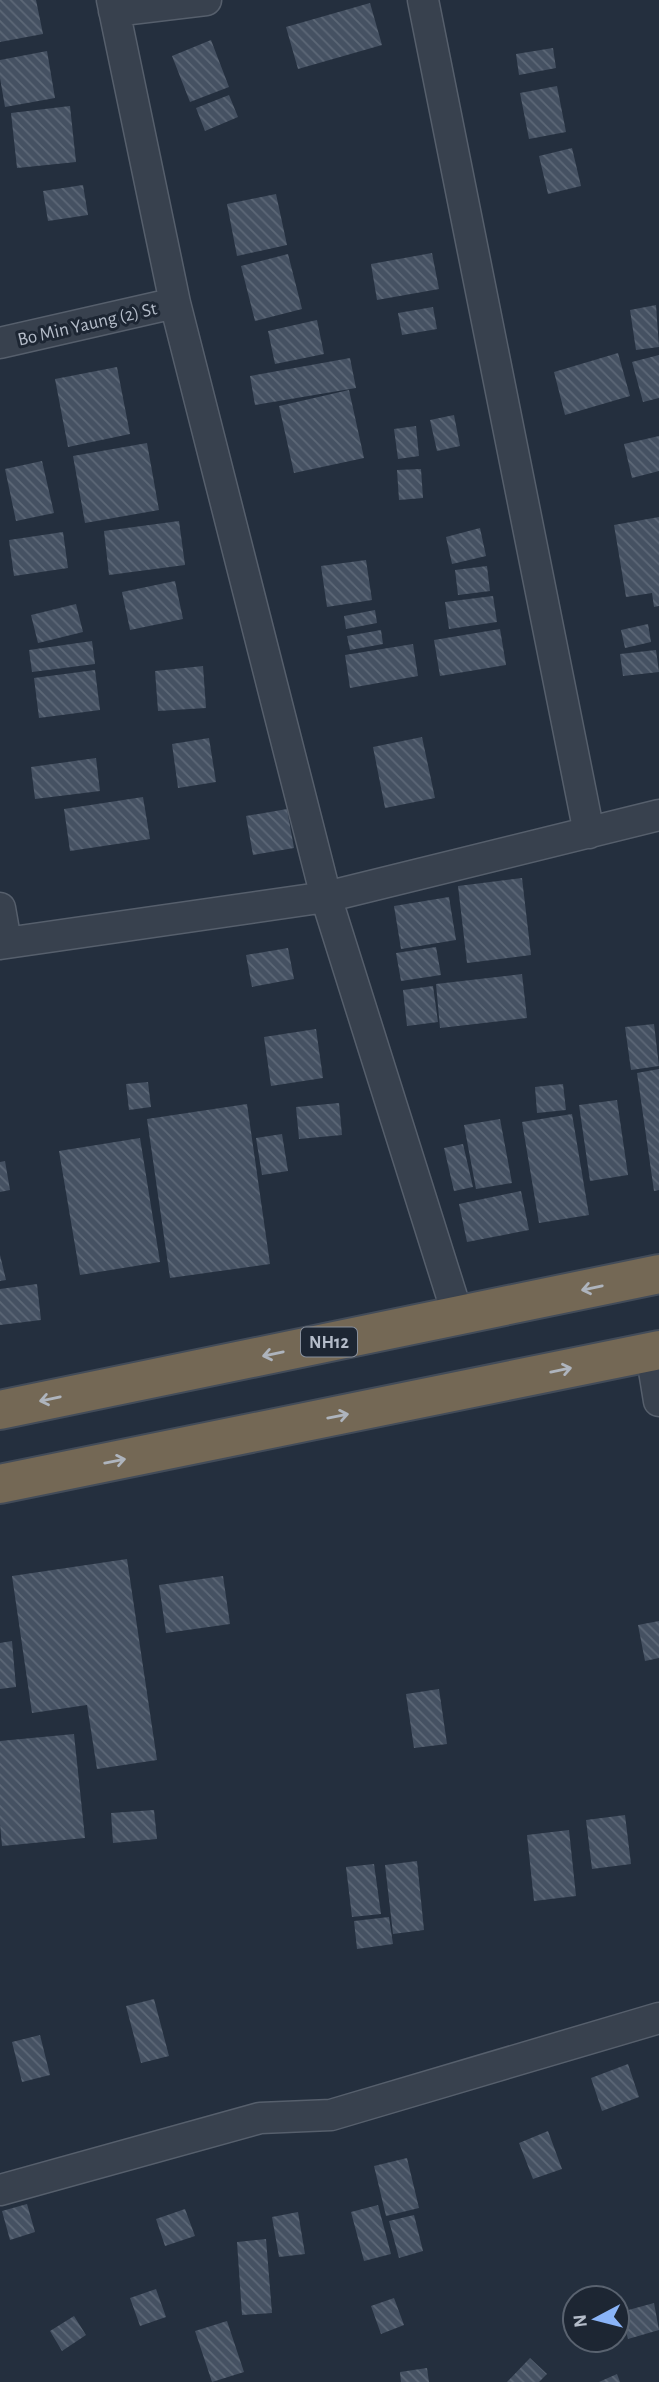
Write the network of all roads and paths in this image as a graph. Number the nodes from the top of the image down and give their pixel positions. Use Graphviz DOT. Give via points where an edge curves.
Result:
graph roads {
  1 [pos="206,0"];
  2 [pos="423,0"];
  3 [pos="113,5"];
  4 [pos="175,303"];
  5 [pos="0,342"];
  6 [pos="659,815"];
  7 [pos="589,833"];
  8 [pos="326,897"];
  9 [pos="0,908"];
  10 [pos="3,943"];
  11 [pos="659,1275"];
  12 [pos="458,1316"];
  13 [pos="655,1351"];
  14 [pos="659,1401"];
  15 [pos="0,1410"];
  16 [pos="0,1484"];
  17 [pos="659,2018"];
  18 [pos="0,2190"];
  1 -- 3 [label="street"];
  2 -- 7 [label="street"];
  3 -- 4 [label="street"];
  4 -- 5 [label="street, Bo Min Yaung (2) St"];
  4 -- 8 [label="street"];
  6 -- 7 [label="street"];
  7 -- 8 [label="street"];
  8 -- 10 [label="street"];
  8 -- 12 [label="street"];
  9 -- 10 [label="street"];
  11 -- 12 [label="highway, NH12, one-way"];
  12 -- 15 [label="highway, NH12, one-way"];
  13 -- 14 [label="street"];
  16 -- 13 [label="highway, one-way"];
  17 -- 18 [label="street" via="331,2115 260,2118"];
}
